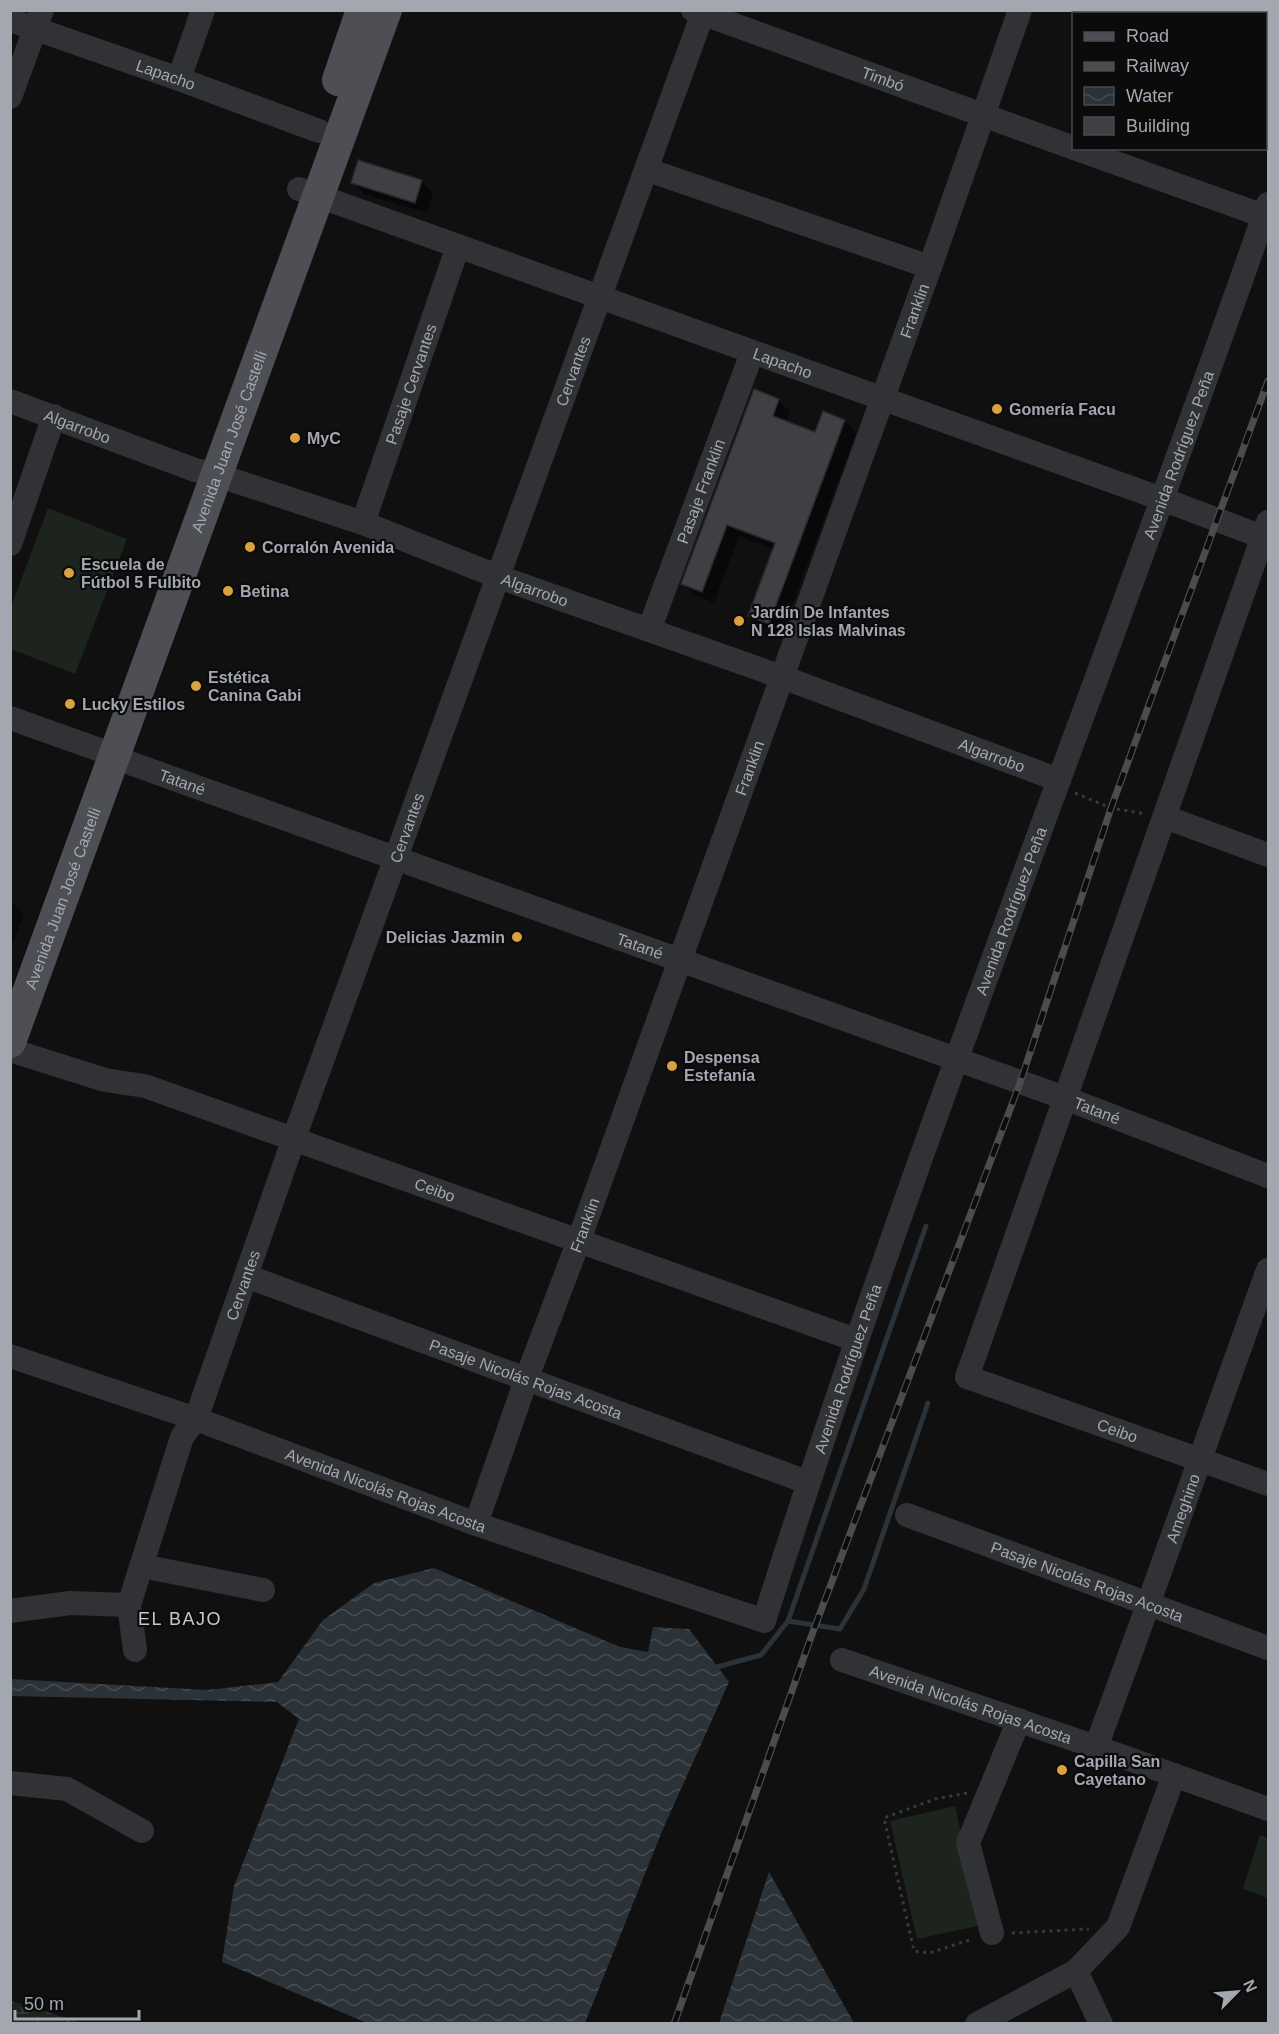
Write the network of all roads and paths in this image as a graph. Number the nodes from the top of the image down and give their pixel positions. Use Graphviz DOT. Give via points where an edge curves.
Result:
graph roads {
  1 [pos="203,10"];
  2 [pos="362,10"];
  3 [pos="386,10"];
  4 [pos="1020,10"];
  5 [pos="700,12"];
  6 [pos="10,20"];
  7 [pos="39,20"];
  8 [pos="179,79"];
  9 [pos="10,97"];
  10 [pos="982,116"];
  11 [pos="320,131"];
  12 [pos="1072,147"];
  13 [pos="1080,150"];
  14 [pos="648,170"];
  15 [pos="308,192"];
  16 [pos="1266,210"];
  17 [pos="458,246"];
  18 [pos="930,267"];
  19 [pos="602,297"];
  20 [pos="753,353"];
  21 [pos="882,398"];
  22 [pos="10,401"];
  23 [pos="54,416"];
  24 [pos="206,472"];
  25 [pos="1162,499"];
  26 [pos="363,523"];
  27 [pos="1267,532"];
  28 [pos="10,544"];
  29 [pos="498,577"];
  30 [pos="650,630"];
  31 [pos="782,677"];
  32 [pos="10,718"];
  33 [pos="106,753"];
  34 [pos="1059,780"];
  35 [pos="1165,818"];
  36 [pos="1269,855"];
  37 [pos="397,859"];
  38 [pos="680,959"];
  39 [pos="10,983"];
  40 [pos="10,1042"];
  41 [pos="10,1050"];
  42 [pos="954,1060"];
  43 [pos="1065,1098"];
  44 [pos="294,1138"];
  45 [pos="1269,1176"];
  46 [pos="579,1240"];
  47 [pos="1269,1270"];
  48 [pos="246,1276"];
  49 [pos="856,1340"];
  50 [pos="10,1356"];
  51 [pos="526,1380"];
  52 [pos="196,1419"];
  53 [pos="1199,1458"];
  54 [pos="807,1482"];
  55 [pos="1269,1484"];
  56 [pos="907,1515"];
  57 [pos="476,1524"];
  58 [pos="142,1566"];
  59 [pos="263,1590"];
  60 [pos="1150,1604"];
  61 [pos="129,1605"];
  62 [pos="10,1611"];
  63 [pos="764,1621"];
  64 [pos="1269,1648"];
  65 [pos="135,1650"];
  66 [pos="842,1660"];
  67 [pos="1019,1720"];
  68 [pos="1096,1747"];
  69 [pos="1174,1775"];
  70 [pos="10,1783"];
  71 [pos="1269,1809"];
  72 [pos="142,1831"];
  73 [pos="992,1934"];
  74 [pos="1076,1971"];
  75 [pos="977,2024"];
  76 [pos="1101,2024"];
  1 -- 8 [label="street"];
  2 -- 11 [label="main road, Avenida Juan José Castelli"];
  3 -- 15 [label="main road, Avenida Juan José Castelli"];
  4 -- 10 [label="street, Franklin"];
  5 -- 10 [label="street, Timbó"];
  5 -- 14 [label="street, Cervantes"];
  6 -- 7 [label="street, Lapacho"];
  7 -- 8 [label="street, Lapacho"];
  7 -- 9 [label="street"];
  8 -- 11 [label="street, Lapacho"];
  10 -- 12 [label="street, Timbó"];
  10 -- 18 [label="street, Franklin"];
  11 -- 15 [label="main road, Avenida Juan José Castelli"];
  13 -- 16 [label="street, Timbó"];
  14 -- 18 [label="street"];
  14 -- 19 [label="street, Cervantes"];
  15 -- 17 [label="street, Lapacho"];
  15 -- 24 [label="main road, Avenida Juan José Castelli"];
  16 -- 25 [label="street, Avenida Rodríguez Peña"];
  17 -- 19 [label="street, Lapacho"];
  17 -- 26 [label="street, Pasaje Cervantes"];
  18 -- 21 [label="street, Franklin"];
  19 -- 20 [label="street, Lapacho"];
  19 -- 29 [label="street, Cervantes"];
  20 -- 21 [label="street, Lapacho"];
  20 -- 30 [label="street, Pasaje Franklin"];
  21 -- 25 [label="street, Lapacho"];
  21 -- 31 [label="street, Franklin"];
  22 -- 23 [label="street, Algarrobo"];
  23 -- 24 [label="street, Algarrobo"];
  23 -- 28 [label="street"];
  24 -- 26 [label="street, Algarrobo"];
  24 -- 33 [label="main road, Avenida Juan José Castelli"];
  25 -- 27 [label="street, Lapacho"];
  25 -- 34 [label="street, Avenida Rodríguez Peña"];
  26 -- 29 [label="street, Algarrobo"];
  27 -- 35 [label="street"];
  29 -- 30 [label="street, Algarrobo"];
  29 -- 37 [label="street, Cervantes"];
  30 -- 31 [label="street, Algarrobo"];
  31 -- 34 [label="street, Algarrobo"];
  31 -- 38 [label="street, Franklin"];
  32 -- 33 [label="street, Tatané"];
  33 -- 37 [label="street, Tatané"];
  33 -- 39 [label="main road, Avenida Juan José Castelli"];
  33 -- 40 [label="main road, Avenida Juan José Castelli"];
  34 -- 35 [label="path" via="1070,791 1111,808"];
  34 -- 42 [label="street, Avenida Rodríguez Peña"];
  35 -- 36 [label="street"];
  35 -- 43 [label="street"];
  37 -- 38 [label="street, Tatané"];
  37 -- 44 [label="street, Cervantes"];
  38 -- 42 [label="street, Tatané"];
  38 -- 46 [label="street, Franklin"];
  41 -- 44 [label="street, Ceibo" via="105,1080 145,1086"];
  42 -- 43 [label="street, Tatané"];
  42 -- 49 [label="street, Avenida Rodríguez Peña"];
  43 -- 45 [label="street, Tatané"];
  43 -- 53 [label="street, Ceibo" via="967,1377"];
  44 -- 46 [label="street, Ceibo"];
  44 -- 48 [label="street, Cervantes"];
  46 -- 49 [label="street, Ceibo"];
  46 -- 51 [label="street, Franklin"];
  47 -- 53 [label="street, Ameghino"];
  48 -- 51 [label="street, Pasaje Nicolás Rojas Acosta"];
  48 -- 52 [label="street, Cervantes"];
  49 -- 54 [label="street, Avenida Rodríguez Peña"];
  50 -- 52 [label="street, Avenida Nicolás Rojas Acosta"];
  51 -- 54 [label="street, Pasaje Nicolás Rojas Acosta"];
  51 -- 57 [label="street, Franklin"];
  52 -- 57 [label="street, Avenida Nicolás Rojas Acosta"];
  52 -- 58 [label="street, Cervantes" via="182,1437"];
  53 -- 55 [label="street, Ceibo"];
  53 -- 60 [label="street, Ameghino"];
  54 -- 63 [label="street, Avenida Rodríguez Peña"];
  56 -- 60 [label="street, Pasaje Nicolás Rojas Acosta"];
  57 -- 63 [label="street, Avenida Nicolás Rojas Acosta"];
  58 -- 59 [label="street"];
  58 -- 61 [label="street, Cervantes"];
  60 -- 64 [label="street, Pasaje Nicolás Rojas Acosta"];
  60 -- 68 [label="street, Ameghino"];
  61 -- 62 [label="street" via="70,1603"];
  61 -- 65 [label="street, Cervantes"];
  66 -- 67 [label="street, Avenida Nicolás Rojas Acosta"];
  67 -- 68 [label="street, Avenida Nicolás Rojas Acosta"];
  67 -- 73 [label="street" via="968,1843"];
  68 -- 69 [label="street, Avenida Nicolás Rojas Acosta"];
  69 -- 71 [label="street, Avenida Nicolás Rojas Acosta"];
  69 -- 74 [label="street" via="1118,1927"];
  70 -- 72 [label="street" via="66,1789"];
  74 -- 75 [label="street"];
  74 -- 76 [label="street"];
}
